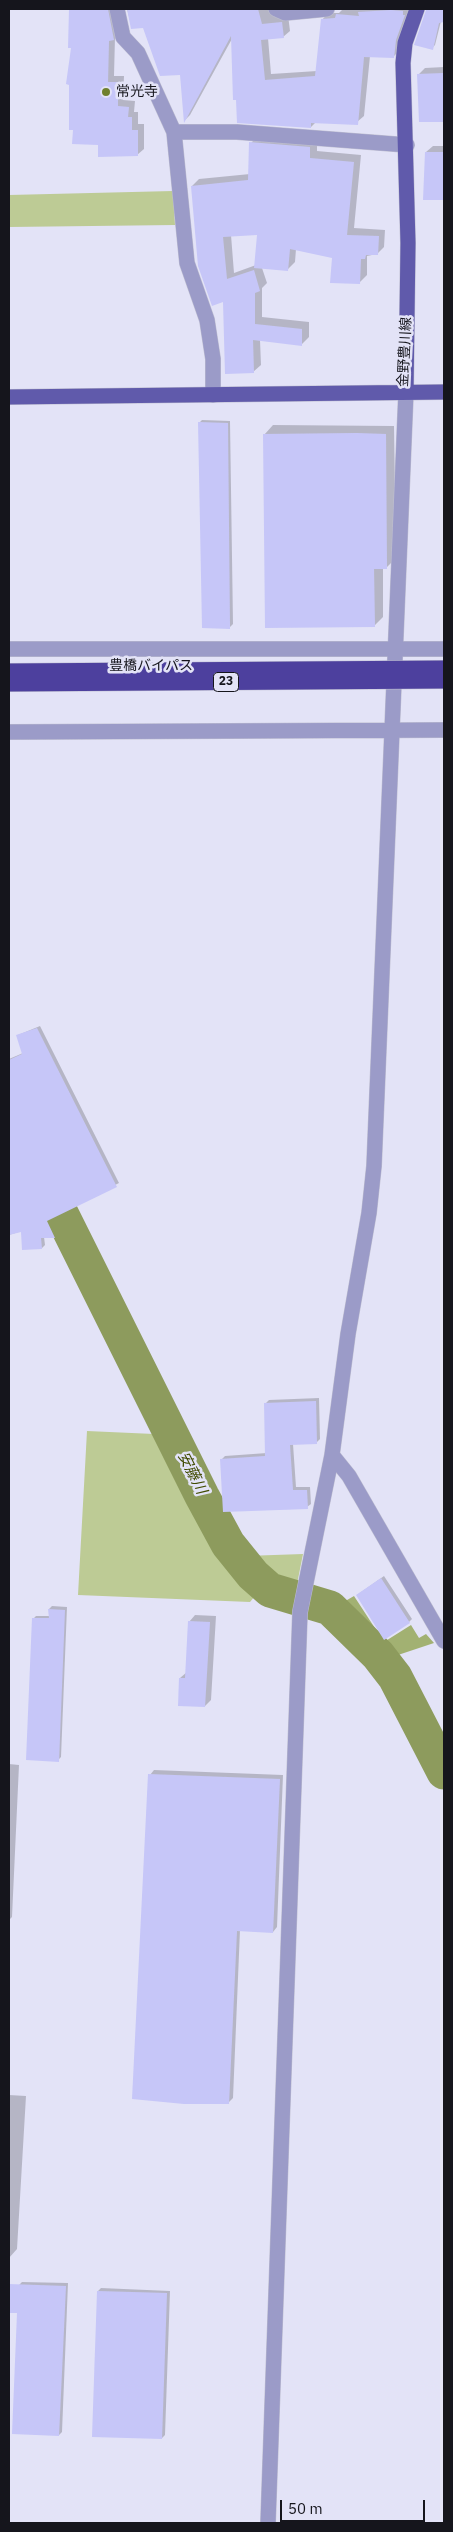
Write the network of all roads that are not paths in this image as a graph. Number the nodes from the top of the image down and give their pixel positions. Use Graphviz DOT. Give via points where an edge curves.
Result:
graph roads {
  1 [pos="117,9"];
  2 [pos="276,9"];
  3 [pos="327,9"];
  4 [pos="417,9"];
  5 [pos="174,132"];
  6 [pos="407,144"];
  7 [pos="406,392"];
  8 [pos="444,392"];
  9 [pos="214,395"];
  10 [pos="9,397"];
  11 [pos="394,648"];
  12 [pos="444,648"];
  13 [pos="9,649"];
  14 [pos="444,668"];
  15 [pos="9,671"];
  16 [pos="444,681"];
  17 [pos="9,684"];
  18 [pos="392,730"];
  19 [pos="444,730"];
  20 [pos="9,732"];
  21 [pos="332,1455"];
  22 [pos="444,1642"];
  23 [pos="268,2523"];
  1 -- 5 [label="street" via="123,37 138,53"];
  2 -- 3 [label="street" via="285,13"];
  4 -- 6 [label="main road, 金野豊川線" via="405,42 403,64"];
  5 -- 6 [label="street" via="237,132"];
  5 -- 9 [label="street" via="187,263 207,320"];
  6 -- 7 [label="main road, 金野豊川線"];
  7 -- 8 [label="main road"];
  7 -- 9 [label="main road, 金野豊川線"];
  7 -- 11 [label="street"];
  9 -- 10 [label="main road, 金野豊川線"];
  11 -- 12 [label="street"];
  11 -- 13 [label="street"];
  11 -- 18 [label="street"];
  14 -- 15 [label="highway, 豊橋バイパス / 23, bridge"];
  16 -- 17 [label="highway, 豊橋バイパス / 23, bridge"];
  18 -- 19 [label="street"];
  18 -- 20 [label="street"];
  18 -- 21 [label="street" via="374,1166"];
  21 -- 22 [label="street" via="350,1476"];
  21 -- 23 [label="street" via="300,1608"];
}
